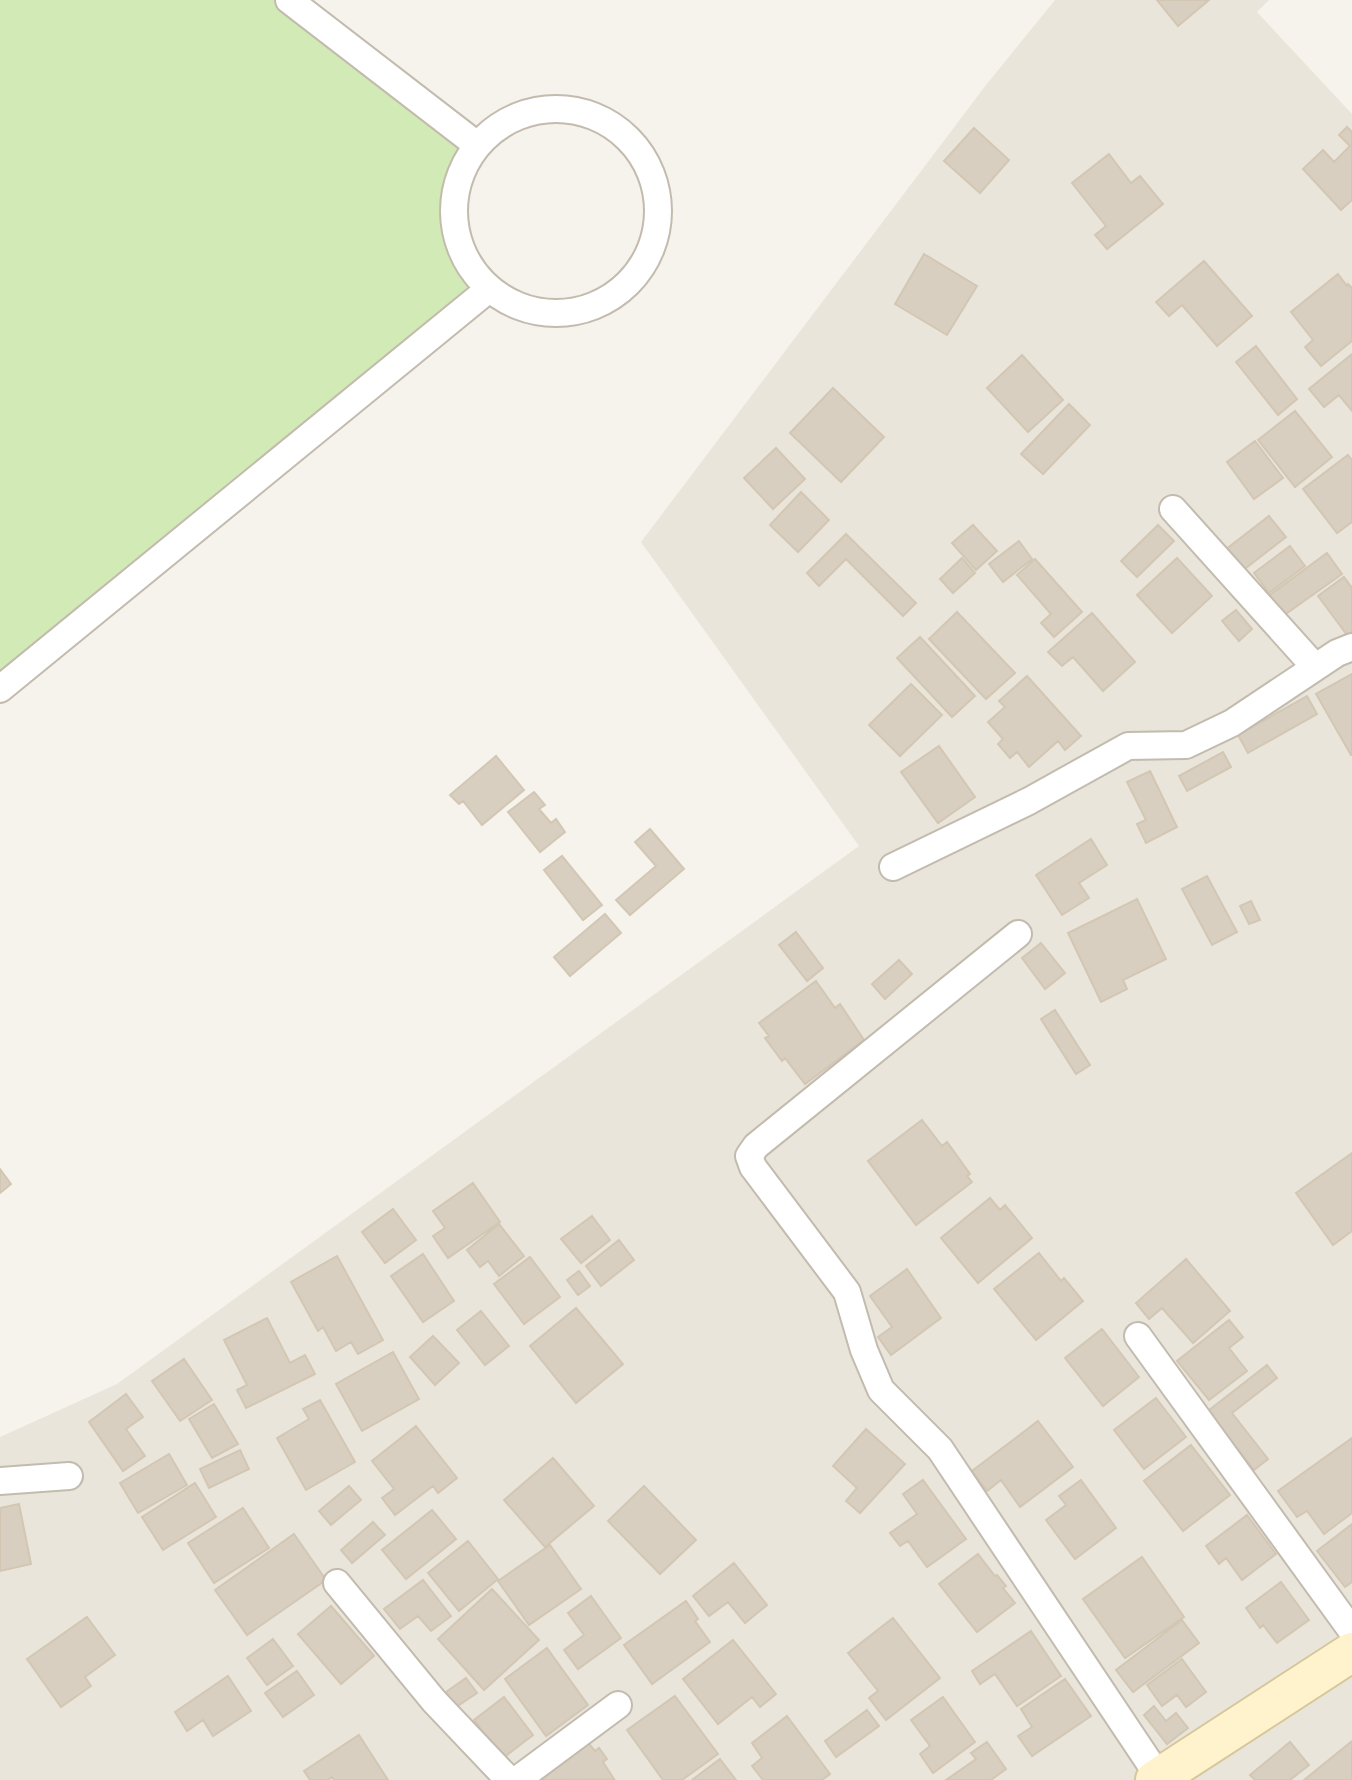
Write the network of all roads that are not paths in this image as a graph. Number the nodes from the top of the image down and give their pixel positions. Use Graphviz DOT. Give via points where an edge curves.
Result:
graph roads {
  1 [pos="289,0"];
  2 [pos="477,145"];
  3 [pos="489,289"];
  4 [pos="1174,509"];
  5 [pos="1352,647"];
  6 [pos="1315,667"];
  7 [pos="0,689"];
  8 [pos="893,867"];
  9 [pos="1018,934"];
  10 [pos="1138,1336"];
  11 [pos="69,1476"];
  12 [pos="0,1481"];
  13 [pos="337,1583"];
  14 [pos="1352,1630"];
  15 [pos="1352,1652"];
  16 [pos="618,1705"];
  17 [pos="1157,1779"];
  18 [pos="509,1780"];
  19 [pos="517,1780"];
  1 -- 2 [label="street"];
  2 -- 3 [label="street" via="458,180 454,219 464,257"];
  2 -- 3 [label="street" via="509,120 547,109 587,113 622,133 647,165 658,204 654,244 634,279 603,303 564,314 524,309"];
  3 -- 7 [label="street"];
  4 -- 6 [label="street"];
  5 -- 6 [label="street"];
  6 -- 8 [label="street" via="1232,723 1197,740 1186,745 1128,746"];
  9 -- 17 [label="street" via="749,1156 847,1292 881,1390 940,1450"];
  10 -- 14 [label="street"];
  11 -- 12 [label="street"];
  13 -- 18 [label="street" via="434,1701"];
  15 -- 17 [label="main road"];
  16 -- 19 [label="street"];
}
